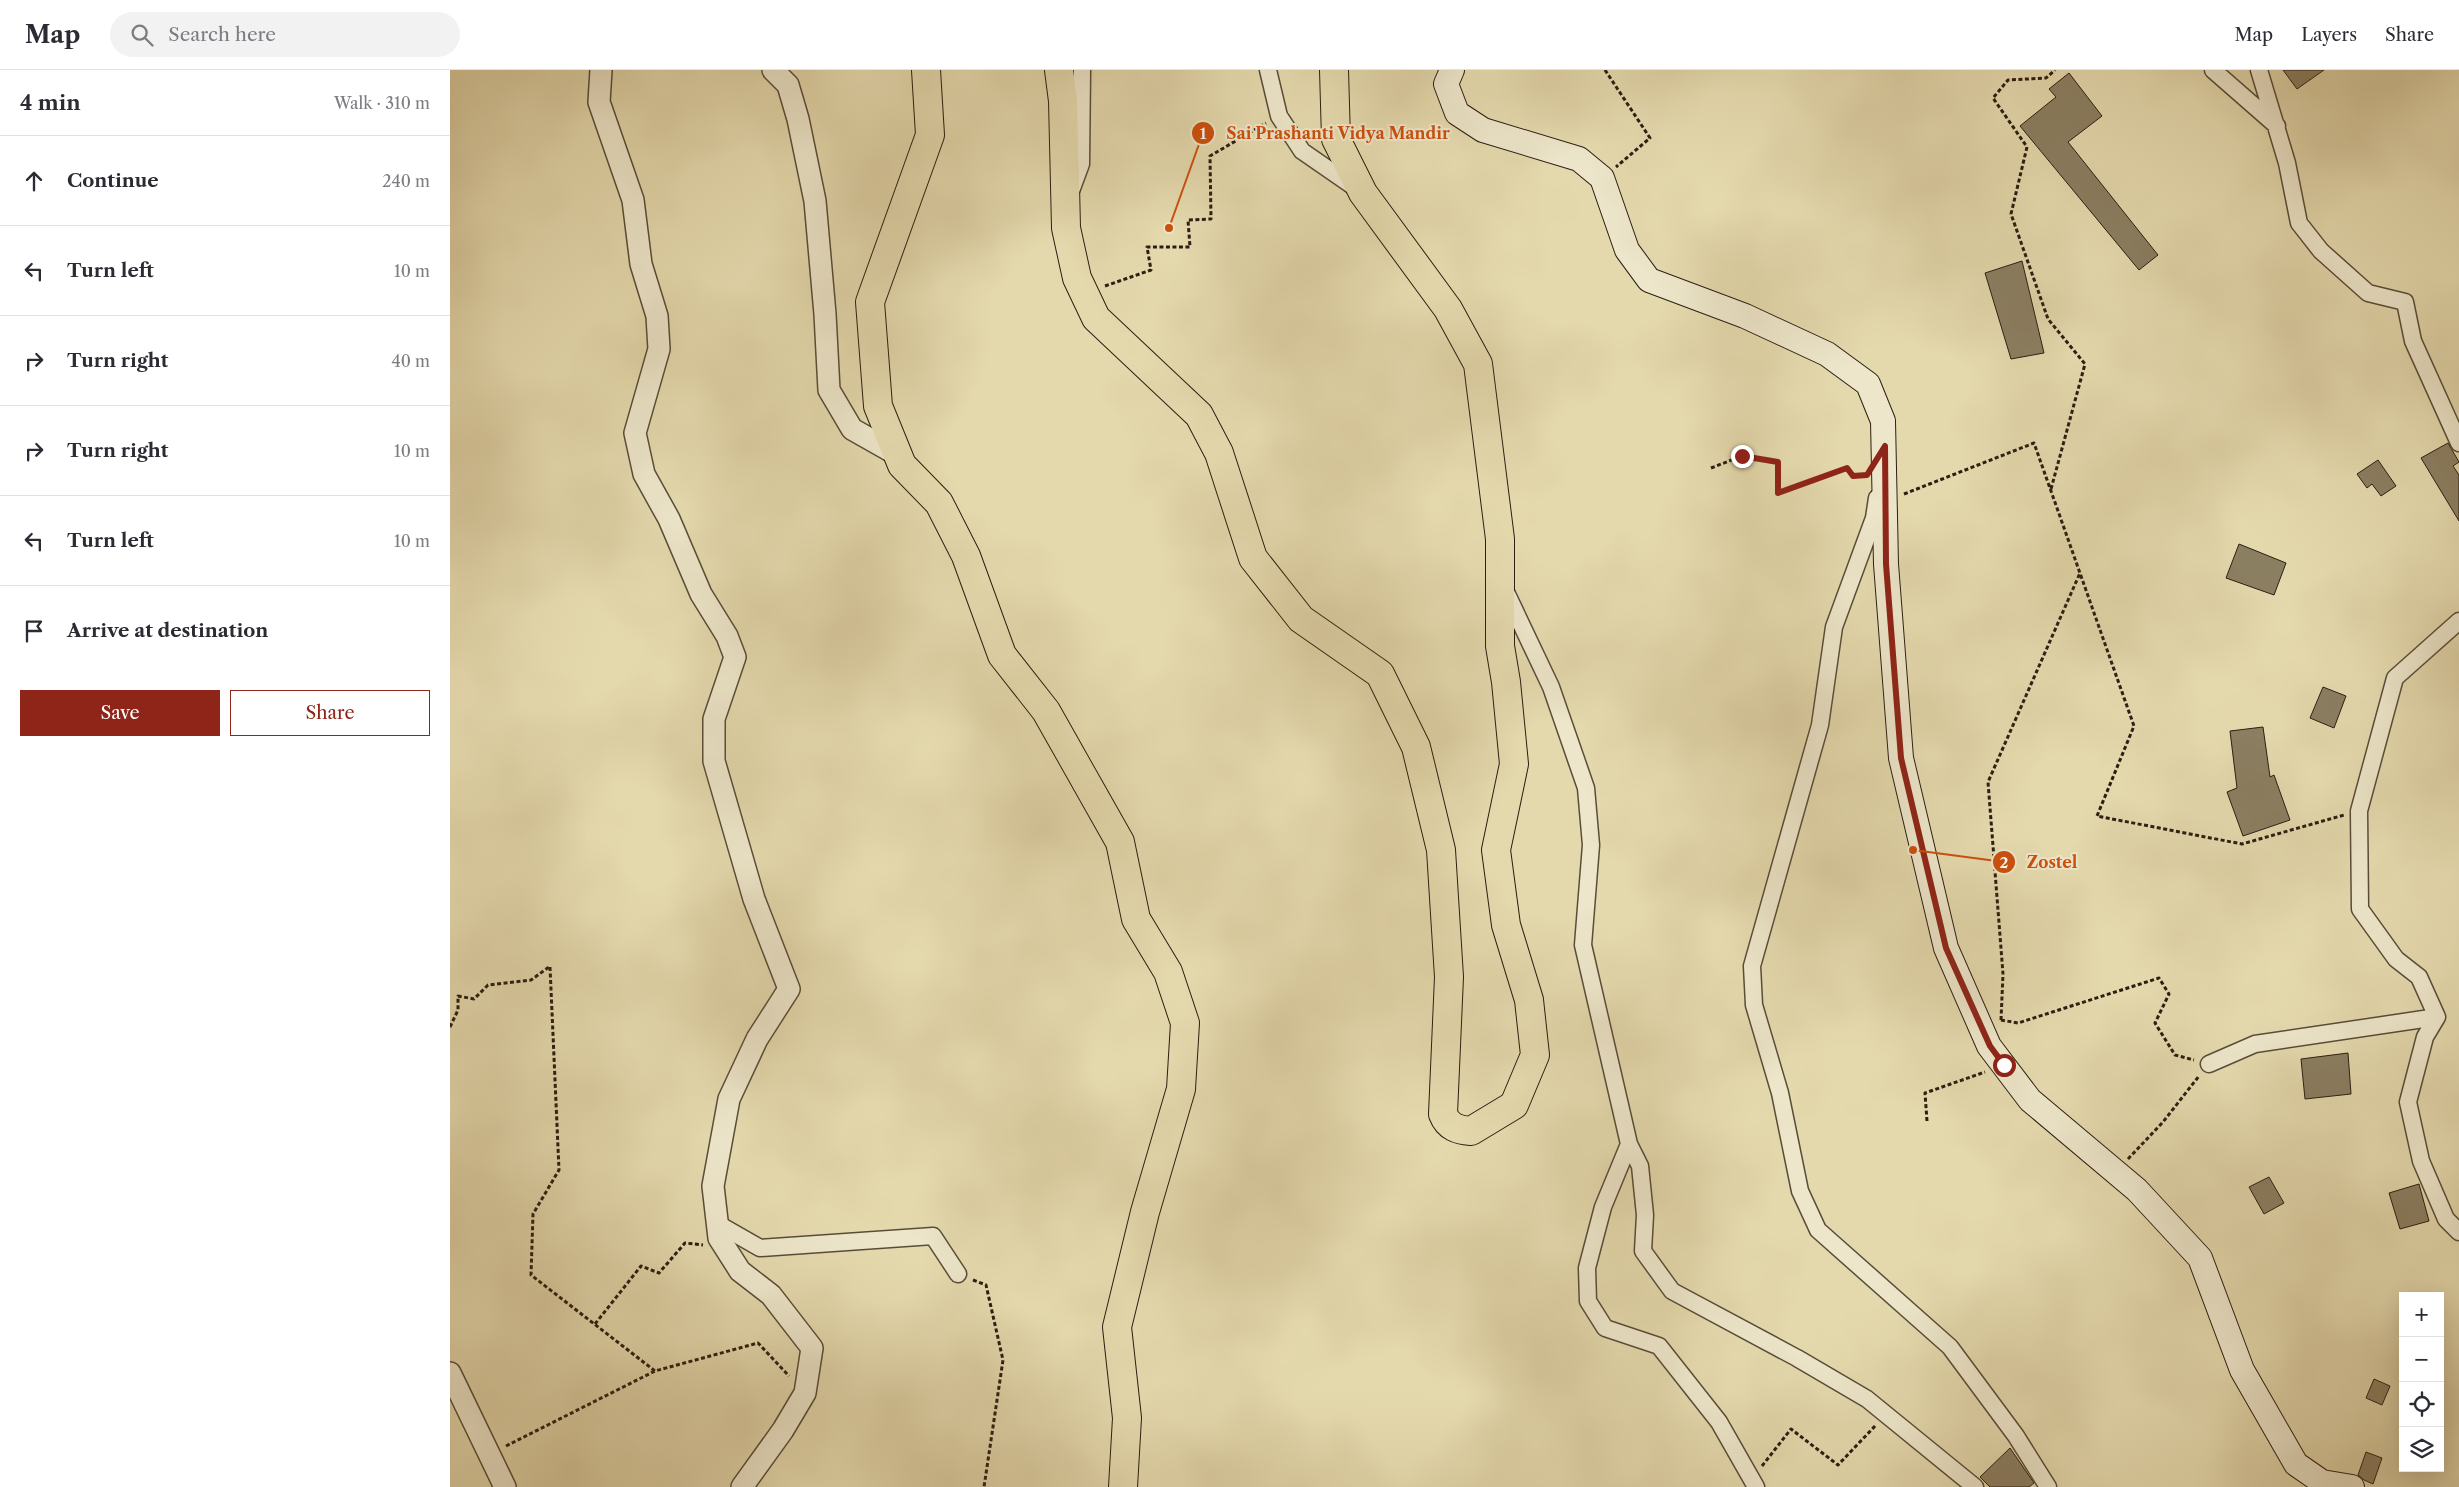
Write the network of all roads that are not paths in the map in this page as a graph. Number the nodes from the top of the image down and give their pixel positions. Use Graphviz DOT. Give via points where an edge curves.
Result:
graph roads {
  1 [pos="601,70"];
  2 [pos="773,70"];
  3 [pos="926,70"];
  4 [pos="1060,70"];
  5 [pos="1082,70"];
  6 [pos="1268,70"];
  7 [pos="1334,70"];
  8 [pos="1452,70"];
  9 [pos="2213,70"];
  10 [pos="2259,70"];
  11 [pos="2277,126"];
  12 [pos="1362,193"];
  13 [pos="1066,204"];
  14 [pos="2459,444"];
  15 [pos="1885,446"];
  16 [pos="898,455"];
  17 [pos="1500,580"];
  18 [pos="2459,622"];
  19 [pos="2437,1017"];
  20 [pos="2209,1064"];
  21 [pos="1629,1144"];
  22 [pos="711,1232"];
  23 [pos="2459,1232"];
  24 [pos="958,1274"];
  25 [pos="450,1373"];
  26 [pos="1754,1483"];
  27 [pos="505,1487"];
  28 [pos="742,1487"];
  29 [pos="1123,1487"];
  30 [pos="1975,1487"];
  31 [pos="2048,1487"];
  32 [pos="2352,1487"];
  1 -- 22 [label="street" via="599,102 633,200 641,264 657,316 659,350 635,433 644,474 669,519 701,594 728,636 735,658 714,719 714,760 754,900 789,989 757,1039 729,1099 713,1186"];
  2 -- 16 [label="street" via="788,85 815,201 829,390 852,429"];
  3 -- 16 [label="highway" via="930,135 870,302 878,406"];
  4 -- 13 [label="highway"];
  5 -- 13 [label="street" via="1081,164"];
  6 -- 12 [label="street" via="1279,116 1302,151"];
  7 -- 12 [label="highway" via="1336,139"];
  8 -- 15 [label="main road" via="1446,84 1457,113 1483,130 1579,159 1602,178 1627,250 1649,280 1746,316 1827,354 1868,384 1883,421"];
  9 -- 11 [label="street"];
  10 -- 11 [label="street"];
  11 -- 14 [label="street" via="2299,223 2321,251 2368,293 2405,302 2413,341"];
  12 -- 17 [label="highway" via="1448,309 1478,364 1500,539"];
  13 -- 17 [label="highway" via="1066,228 1077,278 1096,318 1198,416 1219,452 1253,558 1301,619 1380,674 1416,747 1441,850 1448,977 1443,1114 1453,1128 1471,1131 1514,1105 1535,1055 1529,1000 1506,925 1496,850 1514,764 1500,646"];
  15 -- 31 [label="street" via="1874,518 1834,627 1820,725 1752,966 1754,1005 1780,1093 1800,1190 1818,1230 1950,1347 2016,1436"];
  15 -- 32 [label="main road" via="1886,564 1901,758 1946,948 1990,1046 2030,1100 2137,1190 2200,1258 2242,1370 2296,1464 2322,1482"];
  16 -- 29 [label="highway" via="902,465 939,503 966,556 1002,655 1046,711 1120,842 1136,919 1168,972 1186,1023 1181,1089 1145,1212 1117,1327 1127,1418"];
  17 -- 21 [label="street" via="1551,687 1586,788 1591,845 1583,945"];
  18 -- 19 [label="street" via="2395,678 2359,811 2360,909 2396,959 2419,977"];
  19 -- 20 [label="street" via="2255,1044"];
  19 -- 23 [label="street" via="2425,1037 2408,1102 2422,1161 2446,1219"];
  21 -- 26 [label="street" via="1603,1208 1587,1268 1588,1301 1606,1328 1659,1346 1719,1422"];
  21 -- 30 [label="street" via="1640,1166 1645,1215 1643,1251 1672,1291 1867,1399"];
  22 -- 24 [label="street" via="760,1248 933,1236"];
  22 -- 28 [label="street" via="719,1238 740,1271 771,1295 812,1348 805,1393"];
  25 -- 27 [label="street"];
}
